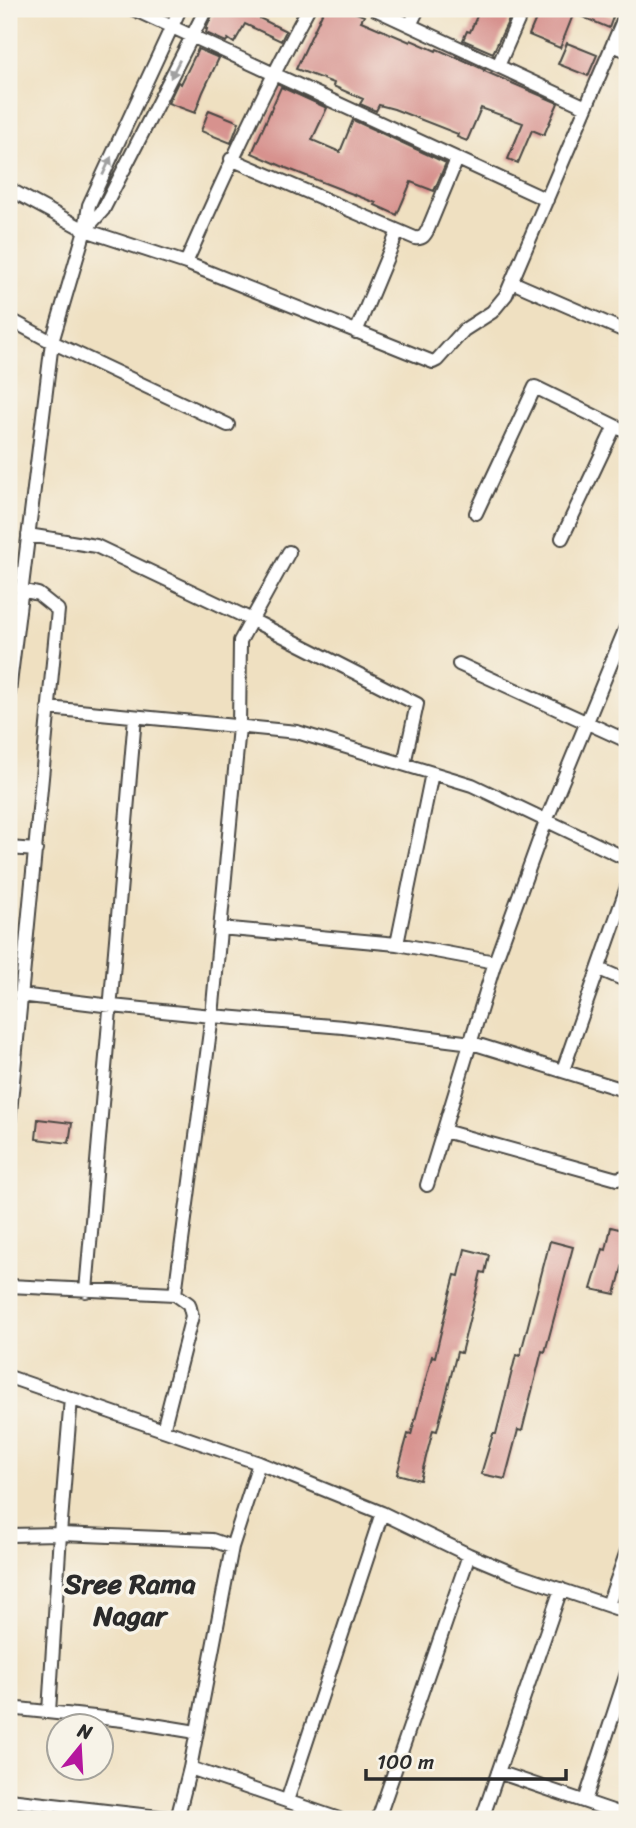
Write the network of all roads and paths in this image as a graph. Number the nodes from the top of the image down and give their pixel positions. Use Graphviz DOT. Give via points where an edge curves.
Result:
graph roads {
  1 [pos="133,9"];
  2 [pos="180,9"];
  3 [pos="206,9"];
  4 [pos="308,9"];
  5 [pos="375,9"];
  6 [pos="418,9"];
  7 [pos="523,9"];
  8 [pos="627,11"];
  9 [pos="410,25"];
  10 [pos="171,27"];
  11 [pos="192,36"];
  12 [pos="612,45"];
  13 [pos="627,51"];
  14 [pos="498,66"];
  15 [pos="273,74"];
  16 [pos="586,107"];
  17 [pos="231,159"];
  18 [pos="457,159"];
  19 [pos="9,189"];
  20 [pos="547,200"];
  21 [pos="85,230"];
  22 [pos="398,231"];
  23 [pos="186,262"];
  24 [pos="512,282"];
  25 [pos="9,319"];
  26 [pos="355,332"];
  27 [pos="627,332"];
  28 [pos="52,342"];
  29 [pos="228,425"];
  30 [pos="621,429"];
  31 [pos="476,513"];
  32 [pos="28,535"];
  33 [pos="562,538"];
  34 [pos="289,552"];
  35 [pos="9,558"];
  36 [pos="24,561"];
  37 [pos="21,590"];
  38 [pos="252,620"];
  39 [pos="627,625"];
  40 [pos="459,664"];
  41 [pos="10,676"];
  42 [pos="9,693"];
  43 [pos="48,708"];
  44 [pos="135,717"];
  45 [pos="587,721"];
  46 [pos="239,727"];
  47 [pos="627,741"];
  48 [pos="404,764"];
  49 [pos="432,773"];
  50 [pos="546,821"];
  51 [pos="9,848"];
  52 [pos="36,850"];
  53 [pos="627,859"];
  54 [pos="627,887"];
  55 [pos="220,928"];
  56 [pos="397,944"];
  57 [pos="495,962"];
  58 [pos="599,969"];
  59 [pos="627,981"];
  60 [pos="20,995"];
  61 [pos="112,1006"];
  62 [pos="212,1016"];
  63 [pos="13,1041"];
  64 [pos="472,1043"];
  65 [pos="563,1070"];
  66 [pos="627,1091"];
  67 [pos="9,1123"];
  68 [pos="444,1131"];
  69 [pos="627,1176"];
  70 [pos="427,1185"];
  71 [pos="9,1286"];
  72 [pos="86,1291"];
  73 [pos="176,1294"];
  74 [pos="9,1377"];
  75 [pos="71,1398"];
  76 [pos="163,1430"];
  77 [pos="259,1463"];
  78 [pos="382,1513"];
  79 [pos="60,1534"];
  80 [pos="9,1535"];
  81 [pos="232,1547"];
  82 [pos="627,1551"];
  83 [pos="469,1555"];
  84 [pos="561,1589"];
  85 [pos="608,1605"];
  86 [pos="627,1612"];
  87 [pos="627,1673"];
  88 [pos="9,1708"];
  89 [pos="622,1709"];
  90 [pos="49,1712"];
  91 [pos="196,1732"];
  92 [pos="190,1768"];
  93 [pos="498,1772"];
  94 [pos="9,1800"];
  95 [pos="287,1801"];
  96 [pos="585,1801"];
  97 [pos="627,1816"];
  98 [pos="177,1819"];
  99 [pos="339,1819"];
  100 [pos="378,1819"];
  101 [pos="482,1819"];
  1 -- 10 [label="street"];
  2 -- 10 [label="street"];
  3 -- 11 [label="street"];
  4 -- 15 [label="street"];
  5 -- 9 [label="street"];
  6 -- 9 [label="street"];
  7 -- 14 [label="street"];
  8 -- 12 [label="street"];
  9 -- 14 [label="street"];
  10 -- 11 [label="street"];
  21 -- 10 [label="street, one-way" via="89,205"];
  11 -- 15 [label="street"];
  11 -- 21 [label="street, one-way" via="103,210"];
  12 -- 13 [label="street"];
  12 -- 16 [label="street"];
  14 -- 16 [label="street"];
  15 -- 17 [label="street"];
  15 -- 18 [label="street"];
  16 -- 20 [label="street"];
  17 -- 22 [label="street"];
  17 -- 23 [label="street"];
  18 -- 20 [label="street"];
  18 -- 22 [label="street" via="424,236 415,239"];
  19 -- 21 [label="street"];
  20 -- 24 [label="street"];
  21 -- 23 [label="street"];
  21 -- 28 [label="street"];
  22 -- 26 [label="street"];
  23 -- 26 [label="street"];
  24 -- 26 [label="street" via="499,305 464,330 433,362"];
  24 -- 27 [label="street"];
  25 -- 28 [label="street"];
  28 -- 29 [label="street"];
  28 -- 32 [label="street"];
  30 -- 31 [label="street" via="535,387"];
  30 -- 33 [label="street"];
  32 -- 36 [label="street"];
  32 -- 38 [label="street" via="96,546"];
  34 -- 38 [label="street"];
  35 -- 36 [label="street"];
  36 -- 37 [label="street"];
  37 -- 41 [label="street"];
  37 -- 43 [label="street" via="38,594 58,610"];
  38 -- 46 [label="street" via="240,641"];
  38 -- 48 [label="street" via="417,704"];
  39 -- 45 [label="street"];
  40 -- 45 [label="street"];
  41 -- 42 [label="street"];
  43 -- 44 [label="street"];
  43 -- 52 [label="street"];
  44 -- 46 [label="street"];
  44 -- 61 [label="street"];
  45 -- 47 [label="street"];
  45 -- 50 [label="street"];
  46 -- 48 [label="street" via="297,732"];
  46 -- 55 [label="street"];
  48 -- 49 [label="street"];
  49 -- 50 [label="street" via="472,785"];
  49 -- 56 [label="street"];
  50 -- 53 [label="street"];
  50 -- 57 [label="street"];
  51 -- 52 [label="street"];
  52 -- 60 [label="street"];
  54 -- 58 [label="street"];
  55 -- 56 [label="street"];
  55 -- 62 [label="street"];
  56 -- 57 [label="street"];
  57 -- 64 [label="street"];
  58 -- 59 [label="street"];
  58 -- 65 [label="street"];
  60 -- 61 [label="street"];
  60 -- 63 [label="street"];
  61 -- 62 [label="street"];
  61 -- 72 [label="street"];
  62 -- 64 [label="street"];
  62 -- 73 [label="street"];
  63 -- 67 [label="street"];
  64 -- 65 [label="street"];
  64 -- 68 [label="street"];
  65 -- 66 [label="street"];
  68 -- 69 [label="street" via="617,1179"];
  68 -- 70 [label="street"];
  71 -- 72 [label="street"];
  72 -- 73 [label="street"];
  73 -- 76 [label="street" via="189,1304 192,1316"];
  74 -- 75 [label="street"];
  75 -- 76 [label="street"];
  75 -- 79 [label="street"];
  76 -- 77 [label="street"];
  77 -- 78 [label="street"];
  77 -- 81 [label="street"];
  78 -- 83 [label="street"];
  78 -- 95 [label="street"];
  79 -- 80 [label="street"];
  79 -- 81 [label="street" via="212,1540"];
  79 -- 90 [label="street"];
  81 -- 91 [label="street"];
  82 -- 85 [label="street"];
  83 -- 84 [label="street"];
  83 -- 100 [label="street"];
  84 -- 85 [label="street"];
  84 -- 93 [label="street"];
  85 -- 86 [label="street"];
  87 -- 89 [label="street"];
  88 -- 90 [label="street"];
  89 -- 96 [label="street"];
  90 -- 91 [label="street"];
  91 -- 92 [label="street"];
  92 -- 95 [label="street"];
  92 -- 98 [label="street"];
  93 -- 96 [label="street"];
  93 -- 101 [label="street"];
  94 -- 98 [label="street"];
  95 -- 99 [label="street"];
  96 -- 97 [label="street"];
}
